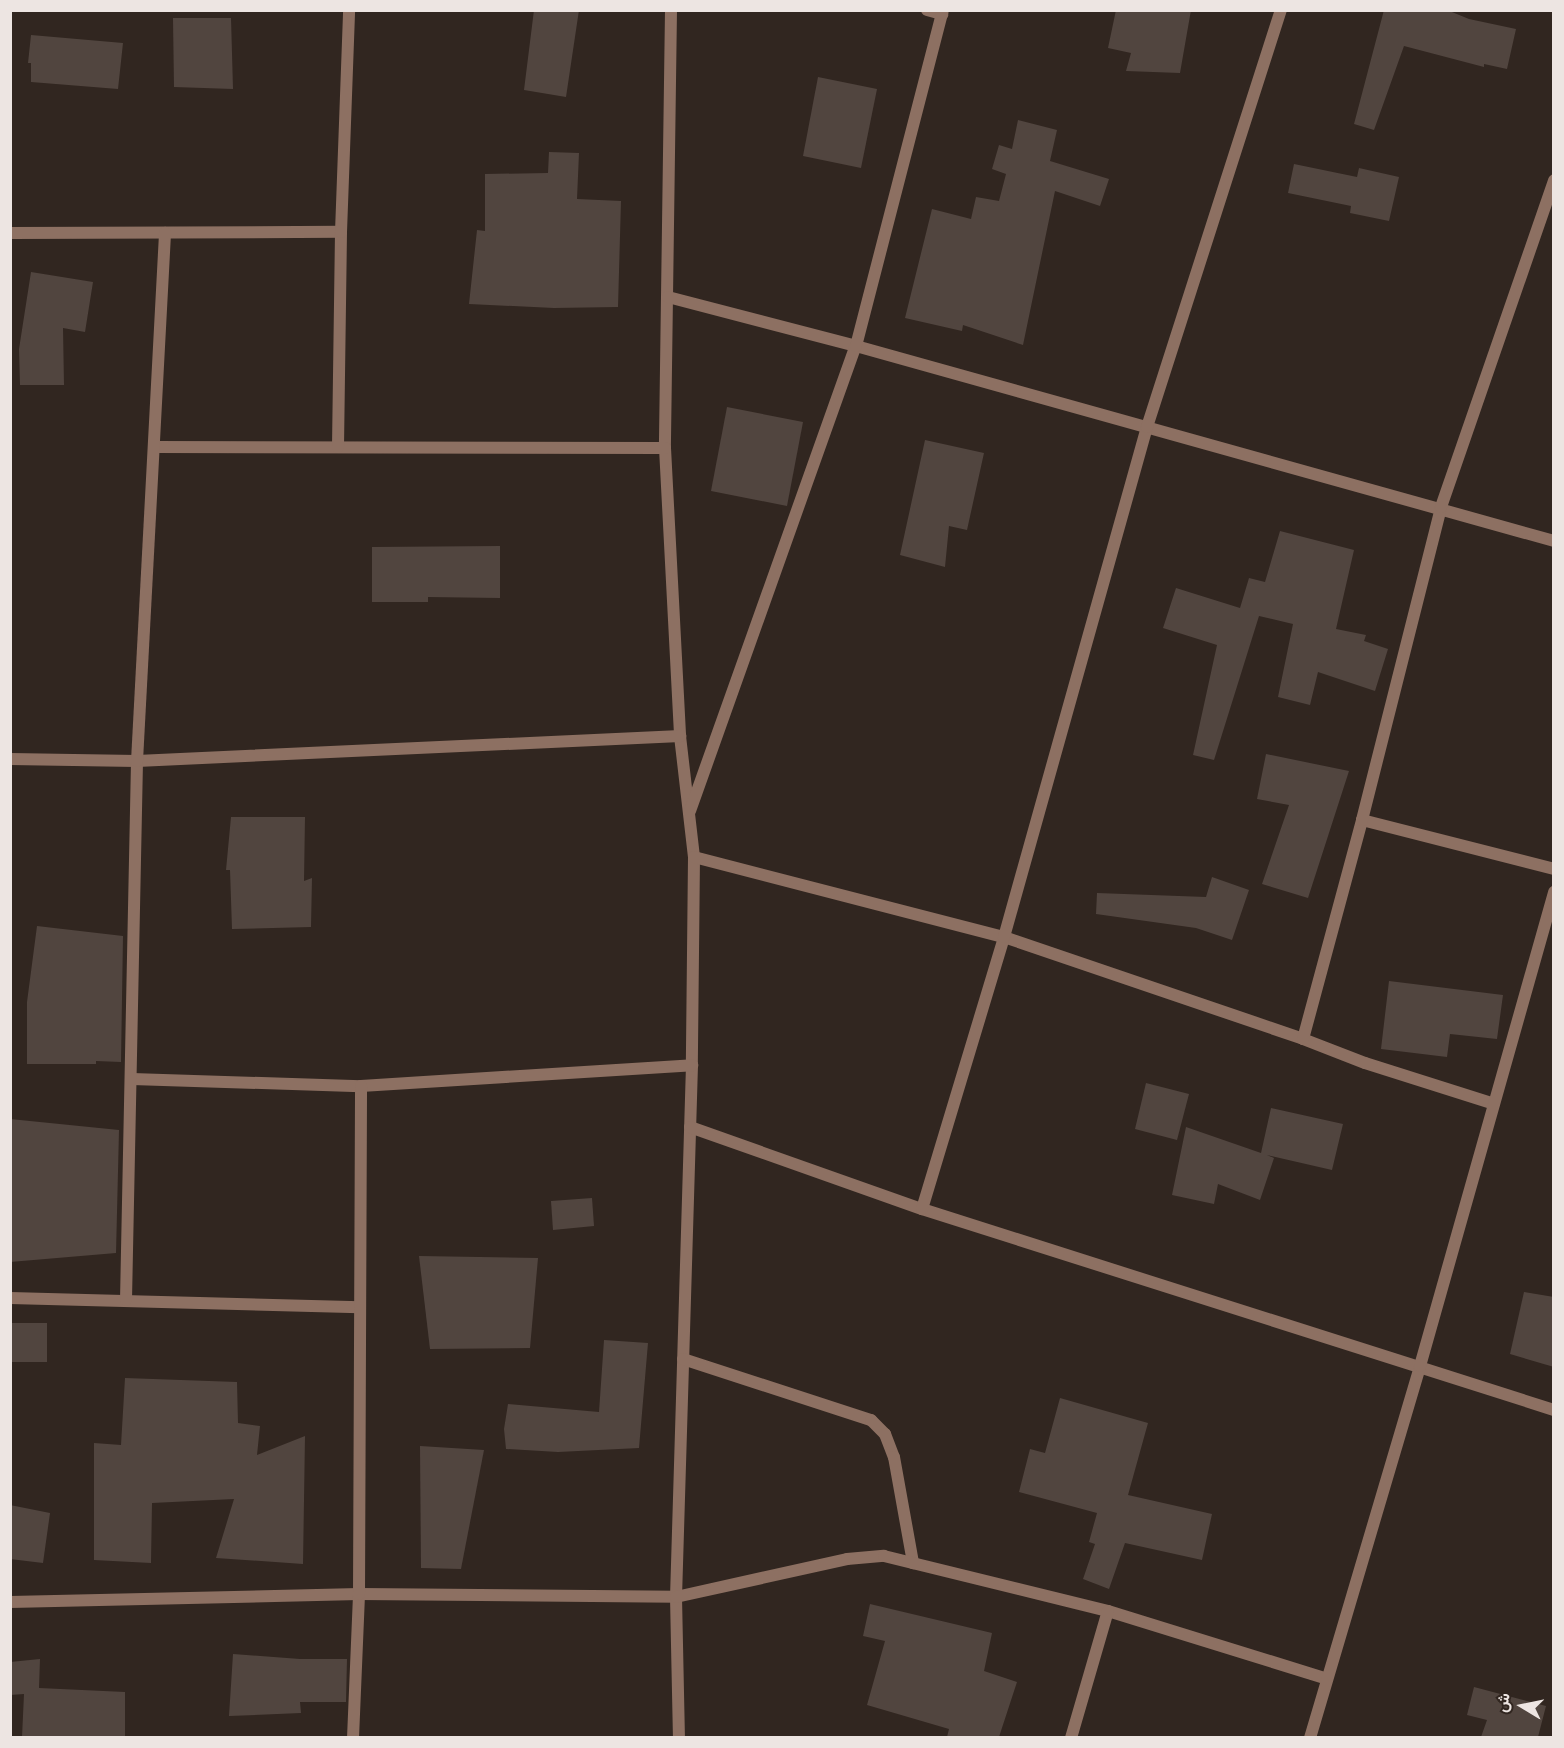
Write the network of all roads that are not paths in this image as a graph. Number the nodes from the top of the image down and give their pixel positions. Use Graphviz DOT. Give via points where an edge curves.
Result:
graph roads {
  1 [pos="349,10"];
  2 [pos="671,10"];
  3 [pos="927,10"];
  4 [pos="1281,10"];
  5 [pos="943,12"];
  6 [pos="1554,180"];
  7 [pos="1548,212"];
  8 [pos="341,232"];
  9 [pos="10,233"];
  10 [pos="165,233"];
  11 [pos="668,297"];
  12 [pos="856,346"];
  13 [pos="1147,427"];
  14 [pos="154,447"];
  15 [pos="338,447"];
  16 [pos="664,448"];
  17 [pos="1441,507"];
  18 [pos="1554,541"];
  19 [pos="680,736"];
  20 [pos="10,759"];
  21 [pos="137,760"];
  22 [pos="689,815"];
  23 [pos="1362,820"];
  24 [pos="694,857"];
  25 [pos="1554,869"];
  26 [pos="1554,892"];
  27 [pos="1004,937"];
  28 [pos="1304,1039"];
  29 [pos="692,1065"];
  30 [pos="132,1079"];
  31 [pos="361,1086"];
  32 [pos="1494,1104"];
  33 [pos="690,1127"];
  34 [pos="922,1209"];
  35 [pos="10,1298"];
  36 [pos="126,1300"];
  37 [pos="360,1307"];
  38 [pos="683,1359"];
  39 [pos="1420,1366"];
  40 [pos="1554,1410"];
  41 [pos="913,1563"];
  42 [pos="359,1594"];
  43 [pos="676,1597"];
  44 [pos="10,1602"];
  45 [pos="1108,1611"];
  46 [pos="1327,1679"];
  47 [pos="353,1737"];
  48 [pos="679,1737"];
  49 [pos="1071,1737"];
  50 [pos="1310,1737"];
  1 -- 8 [label="street"];
  2 -- 11 [label="street"];
  3 -- 5 [label="street"];
  4 -- 13 [label="street"];
  5 -- 12 [label="street"];
  6 -- 7 [label="street"];
  7 -- 17 [label="street"];
  8 -- 10 [label="street"];
  8 -- 15 [label="street"];
  9 -- 10 [label="street"];
  10 -- 14 [label="street"];
  11 -- 12 [label="street"];
  11 -- 16 [label="street"];
  12 -- 13 [label="street"];
  12 -- 22 [label="street"];
  13 -- 17 [label="street"];
  13 -- 27 [label="street"];
  14 -- 15 [label="street"];
  14 -- 21 [label="street"];
  15 -- 16 [label="street"];
  16 -- 19 [label="street"];
  17 -- 18 [label="street"];
  17 -- 23 [label="street"];
  19 -- 21 [label="street"];
  19 -- 22 [label="street"];
  20 -- 21 [label="street"];
  21 -- 30 [label="street"];
  22 -- 24 [label="street"];
  23 -- 25 [label="street"];
  23 -- 28 [label="street"];
  24 -- 27 [label="street"];
  24 -- 29 [label="street"];
  26 -- 32 [label="street"];
  27 -- 28 [label="street"];
  27 -- 34 [label="street"];
  28 -- 32 [label="street"];
  29 -- 31 [label="street"];
  29 -- 33 [label="street"];
  30 -- 31 [label="street"];
  30 -- 36 [label="street"];
  31 -- 37 [label="street"];
  32 -- 39 [label="street"];
  33 -- 34 [label="street"];
  33 -- 38 [label="street"];
  34 -- 39 [label="street"];
  35 -- 36 [label="street"];
  36 -- 37 [label="street"];
  37 -- 42 [label="street"];
  38 -- 41 [label="street" via="871,1420 885,1434 894,1457"];
  38 -- 43 [label="street"];
  39 -- 40 [label="street"];
  39 -- 46 [label="street"];
  41 -- 43 [label="street" via="884,1556 847,1559"];
  41 -- 45 [label="street"];
  42 -- 43 [label="street"];
  42 -- 44 [label="street"];
  42 -- 47 [label="street"];
  43 -- 48 [label="street"];
  45 -- 46 [label="street"];
  45 -- 49 [label="street"];
  46 -- 50 [label="street"];
}
